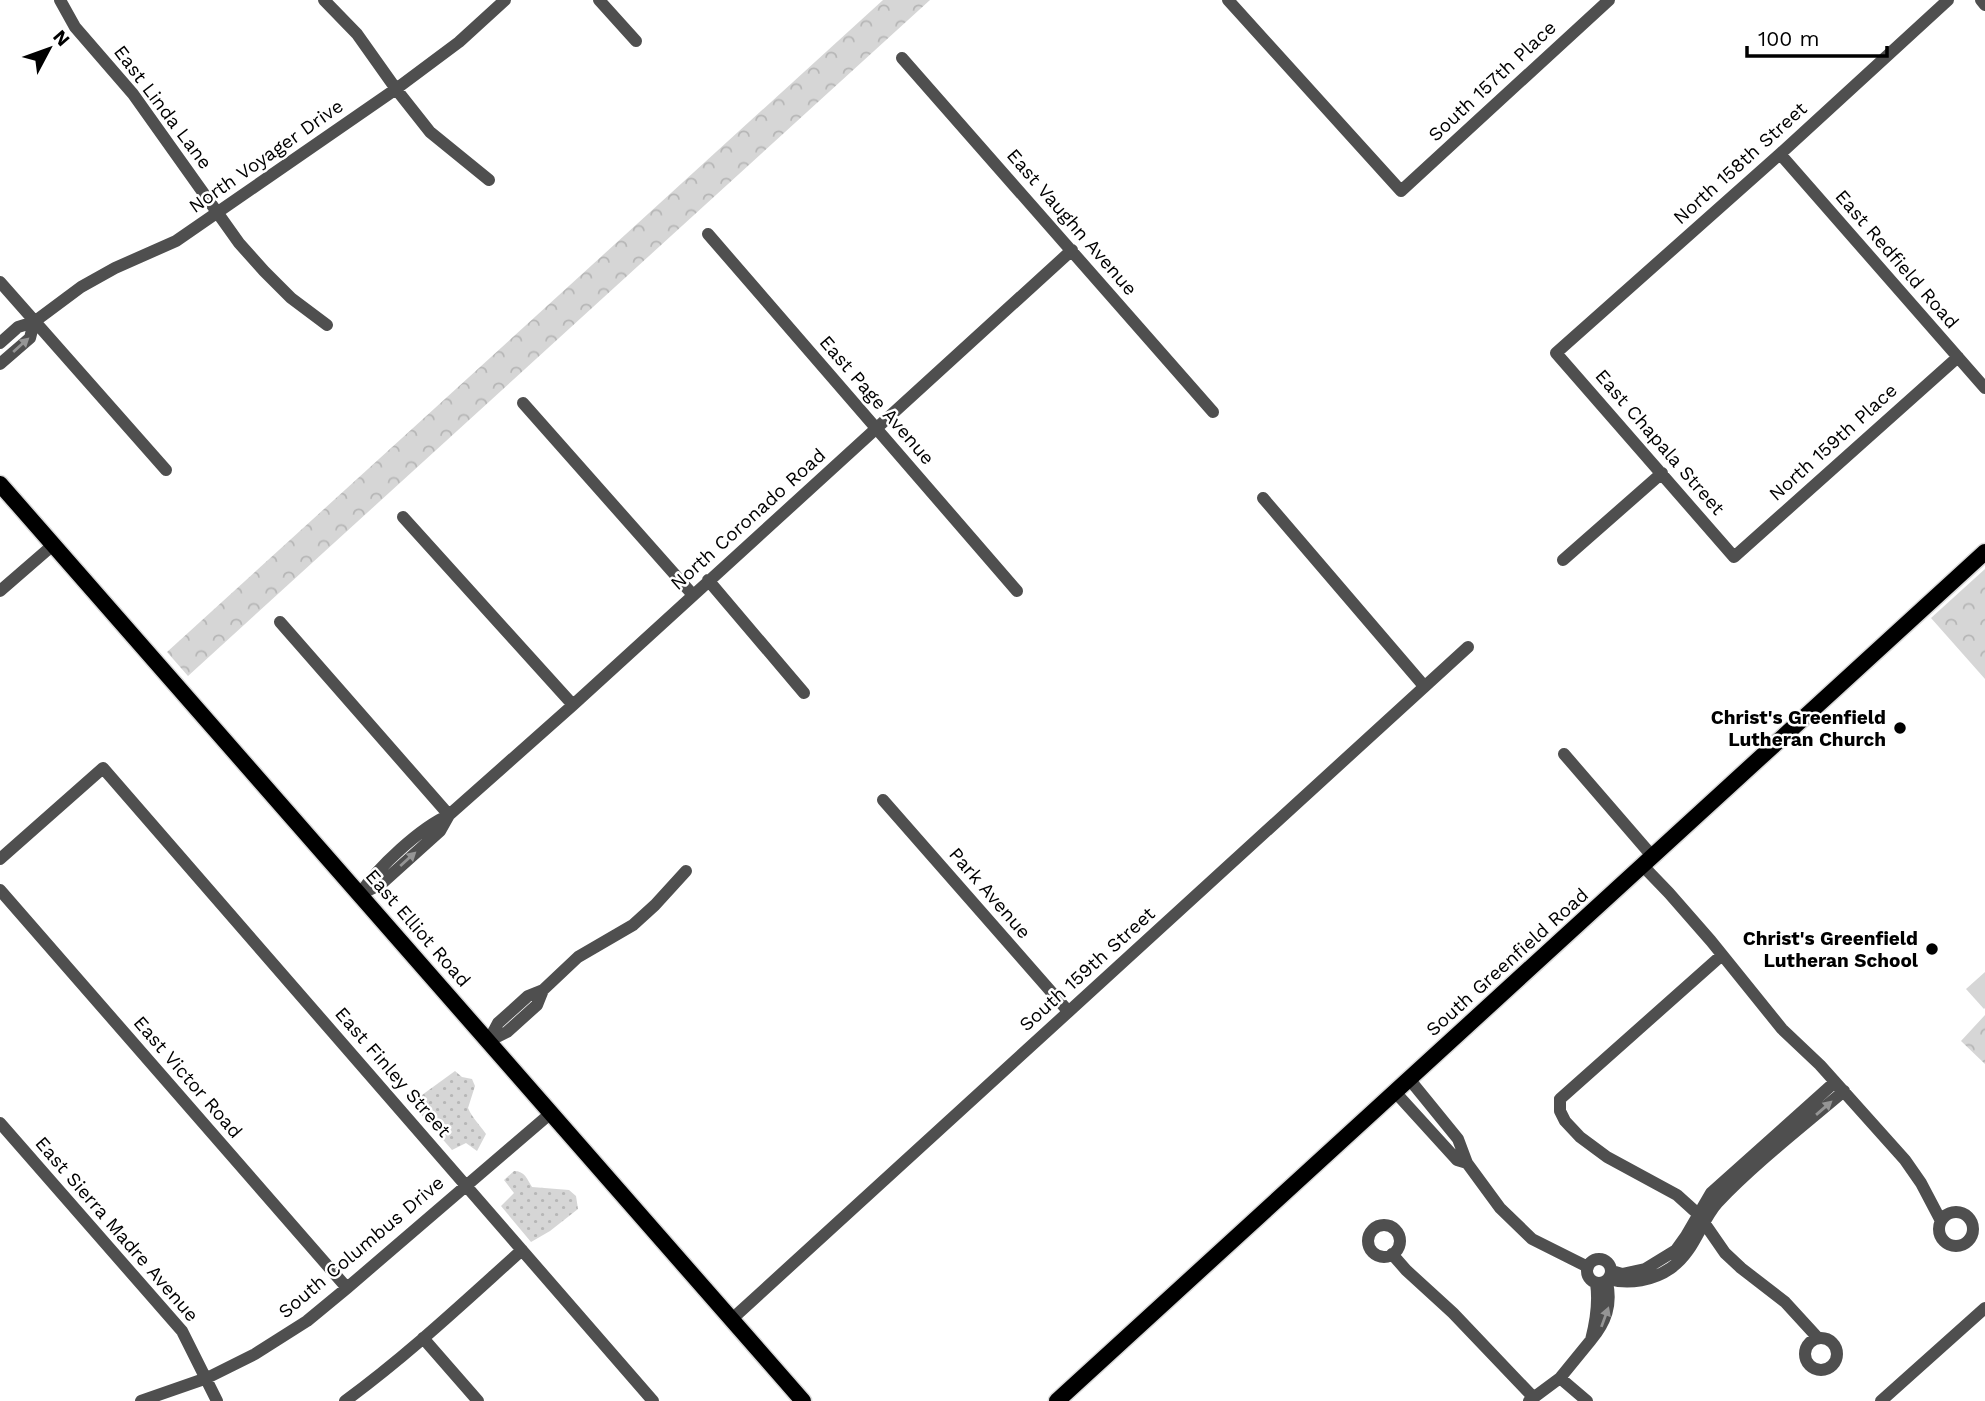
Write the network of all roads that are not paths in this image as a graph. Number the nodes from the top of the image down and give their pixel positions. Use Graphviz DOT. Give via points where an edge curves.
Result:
graph roads {
  1 [pos="60,0"];
  2 [pos="324,0"];
  3 [pos="505,0"];
  4 [pos="599,0"];
  5 [pos="1228,0"];
  6 [pos="1609,0"];
  7 [pos="1948,0"];
  8 [pos="1981,0"];
  9 [pos="1985,5"];
  10 [pos="636,41"];
  11 [pos="902,58"];
  12 [pos="396,89"];
  13 [pos="1780,155"];
  14 [pos="489,180"];
  15 [pos="218,212"];
  16 [pos="708,234"];
  17 [pos="1072,250"];
  18 [pos="0,282"];
  19 [pos="34,322"];
  20 [pos="327,325"];
  21 [pos="0,343"];
  22 [pos="1556,353"];
  23 [pos="1958,357"];
  24 [pos="0,364"];
  25 [pos="1985,388"];
  26 [pos="523,403"];
  27 [pos="1213,412"];
  28 [pos="877,429"];
  29 [pos="166,470"];
  30 [pos="1662,473"];
  31 [pos="0,484"];
  32 [pos="1263,498"];
  33 [pos="403,517"];
  34 [pos="53,545"];
  35 [pos="1985,552"];
  36 [pos="1734,556"];
  37 [pos="1563,560"];
  38 [pos="708,580"];
  39 [pos="0,591"];
  40 [pos="1017,591"];
  41 [pos="693,594"];
  42 [pos="281,622"];
  43 [pos="1468,647"];
  44 [pos="1424,686"];
  45 [pos="804,693"];
  46 [pos="573,705"];
  47 [pos="1564,754"];
  48 [pos="883,800"];
  49 [pos="449,815"];
  50 [pos="0,859"];
  51 [pos="1648,862"];
  52 [pos="685,871"];
  53 [pos="0,890"];
  54 [pos="360,894"];
  55 [pos="1722,955"];
  56 [pos="1069,1011"];
  57 [pos="488,1042"];
  58 [pos="1410,1080"];
  59 [pos="1839,1087"];
  60 [pos="1395,1093"];
  61 [pos="551,1113"];
  62 [pos="1444,1120"];
  63 [pos="0,1123"];
  64 [pos="1431,1131"];
  65 [pos="1467,1163"];
  66 [pos="466,1186"];
  67 [pos="1701,1220"];
  68 [pos="1941,1221"];
  69 [pos="522,1250"];
  70 [pos="1392,1254"];
  71 [pos="1588,1267"];
  72 [pos="1606,1279"];
  73 [pos="347,1288"];
  74 [pos="1985,1308"];
  75 [pos="732,1319"];
  76 [pos="423,1338"];
  77 [pos="1818,1338"];
  78 [pos="207,1378"];
  79 [pos="1560,1378"];
  80 [pos="1531,1399"];
  81 [pos="141,1401"];
  82 [pos="217,1401"];
  83 [pos="345,1401"];
  84 [pos="478,1401"];
  85 [pos="653,1401"];
  86 [pos="803,1401"];
  87 [pos="1057,1401"];
  88 [pos="1587,1401"];
  89 [pos="1881,1401"];
  1 -- 15 [label="street, East Linda Lane" via="75,27 133,94"];
  2 -- 12 [label="street"];
  3 -- 12 [label="street, North Voyager Drive"];
  4 -- 10 [label="street"];
  5 -- 6 [label="street, South 157th Place" via="1401,191"];
  7 -- 13 [label="street, North 158th Street"];
  8 -- 9 [label="street"];
  11 -- 17 [label="street, East Vaughn Avenue"];
  12 -- 14 [label="street" via="430,132"];
  12 -- 15 [label="street, North Voyager Drive"];
  13 -- 22 [label="street, North 158th Street"];
  13 -- 23 [label="street, East Redfield Road"];
  15 -- 19 [label="street, North Voyager Drive" via="176,241 81,287"];
  15 -- 20 [label="street, East Linda Lane" via="264,271"];
  16 -- 28 [label="street, East Page Avenue"];
  17 -- 27 [label="street, East Vaughn Avenue"];
  17 -- 28 [label="street, North Coronado Road"];
  18 -- 19 [label="street"];
  19 -- 21 [label="street, North Voyager Drive" via="18,327"];
  24 -- 19 [label="street, North Voyager Drive, one-way" via="30,338"];
  19 -- 29 [label="street"];
  22 -- 30 [label="street, East Chapala Street"];
  23 -- 25 [label="street, East Redfield Road"];
  23 -- 36 [label="street, North 159th Place"];
  26 -- 41 [label="street"];
  28 -- 38 [label="street, North Coronado Road"];
  28 -- 40 [label="street, East Page Avenue"];
  30 -- 36 [label="street, East Chapala Street"];
  30 -- 37 [label="street"];
  31 -- 34 [label="main road, East Elliot Road"];
  32 -- 44 [label="street"];
  33 -- 46 [label="street"];
  34 -- 39 [label="street"];
  34 -- 54 [label="main road, East Elliot Road"];
  35 -- 51 [label="main road, South Greenfield Road"];
  38 -- 41 [label="street, North Coronado Road"];
  38 -- 45 [label="street"];
  41 -- 46 [label="street, North Coronado Road"];
  42 -- 49 [label="street"];
  43 -- 44 [label="street, South 159th Street"];
  44 -- 56 [label="street, South 159th Street"];
  46 -- 49 [label="street, North Coronado Road"];
  47 -- 51 [label="street"];
  48 -- 56 [label="street, Park Avenue"];
  49 -- 54 [label="street, North Coronado Road" via="440,831 380,885"];
  50 -- 66 [label="street, East Finley Street" via="103,768"];
  51 -- 55 [label="street"];
  51 -- 58 [label="main road, South Greenfield Road"];
  52 -- 57 [label="street" via="633,925 578,957 543,989 528,996 498,1023"];
  53 -- 73 [label="street, East Victor Road"];
  54 -- 57 [label="main road, East Elliot Road"];
  55 -- 59 [label="street" via="1782,1029"];
  55 -- 67 [label="street" via="1560,1100 1565,1121 1580,1137 1677,1195"];
  56 -- 75 [label="street, South 159th Street"];
  57 -- 61 [label="main road, East Elliot Road"];
  58 -- 60 [label="main road, South Greenfield Road"];
  58 -- 62 [label="street"];
  59 -- 67 [label="street" via="1711,1193"];
  59 -- 68 [label="street" via="1905,1160"];
  60 -- 64 [label="street"];
  60 -- 87 [label="main road, South Greenfield Road"];
  61 -- 66 [label="street, South Columbus Drive"];
  61 -- 75 [label="main road, East Elliot Road"];
  62 -- 64 [label="street"];
  62 -- 65 [label="street"];
  63 -- 78 [label="street, East Sierra Madre Avenue" via="182,1331"];
  64 -- 65 [label="street" via="1457,1160"];
  65 -- 71 [label="street" via="1500,1208 1532,1239"];
  66 -- 69 [label="street, East Finley Street"];
  66 -- 73 [label="street, South Columbus Drive"];
  67 -- 72 [label="street" via="1676,1250 1660,1261"];
  67 -- 77 [label="street" via="1725,1253 1785,1302"];
  69 -- 76 [label="street"];
  69 -- 85 [label="street, East Finley Street"];
  70 -- 80 [label="street"];
  71 -- 72 [label="street" via="1587,1275"];
  71 -- 72 [label="street" via="1593,1260 1609,1263"];
  72 -- 79 [label="street" via="1591,1340"];
  73 -- 78 [label="street, South Columbus Drive" via="307,1321"];
  74 -- 89 [label="street"];
  75 -- 86 [label="main road, East Elliot Road"];
  76 -- 83 [label="street"];
  76 -- 84 [label="street"];
  78 -- 81 [label="street, South Columbus Drive"];
  78 -- 82 [label="street, East Sierra Madre Avenue"];
  79 -- 80 [label="street"];
  79 -- 88 [label="street"];
}
